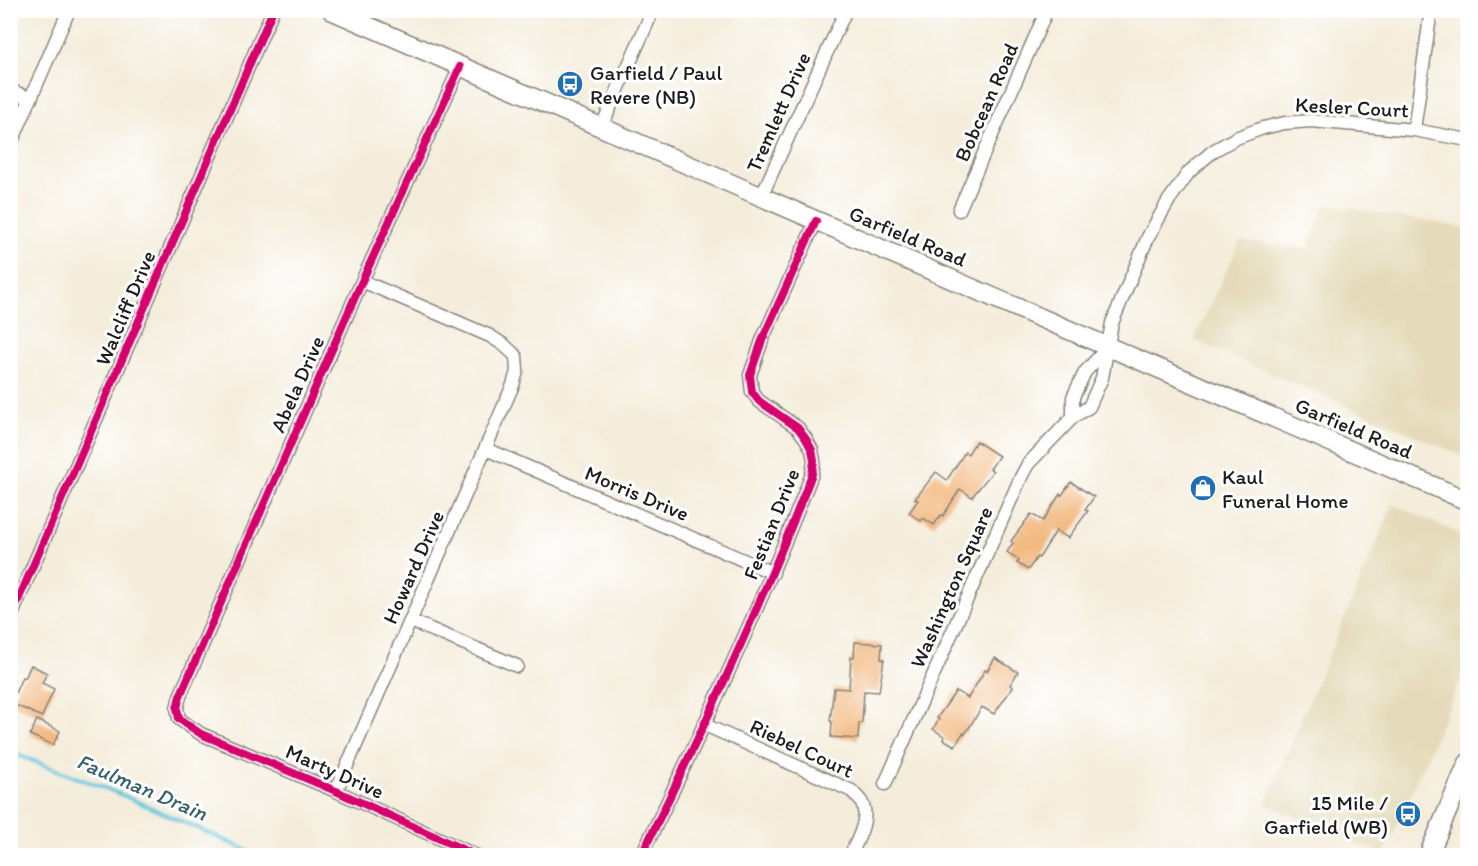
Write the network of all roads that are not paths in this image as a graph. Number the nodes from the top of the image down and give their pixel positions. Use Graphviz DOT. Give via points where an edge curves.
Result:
graph roads {
  1 [pos="69,10"];
  2 [pos="273,10"];
  3 [pos="331,10"];
  4 [pos="653,10"];
  5 [pos="846,10"];
  6 [pos="1047,10"];
  7 [pos="1431,10"];
  8 [pos="460,67"];
  9 [pos="10,90"];
  10 [pos="31,99"];
  11 [pos="601,128"];
  12 [pos="1414,130"];
  13 [pos="1467,140"];
  14 [pos="10,146"];
  15 [pos="761,197"];
  16 [pos="959,210"];
  17 [pos="816,221"];
  18 [pos="362,281"];
  19 [pos="1108,347"];
  20 [pos="1072,417"];
  21 [pos="486,449"];
  22 [pos="1467,501"];
  23 [pos="772,573"];
  24 [pos="10,619"];
  25 [pos="411,621"];
  26 [pos="518,666"];
  27 [pos="179,719"];
  28 [pos="705,725"];
  29 [pos="1467,764"];
  30 [pos="885,784"];
  31 [pos="336,791"];
  32 [pos="477,855"];
  33 [pos="641,855"];
  34 [pos="850,855"];
  35 [pos="1428,855"];
  1 -- 10 [label="street"];
  2 -- 24 [label="street, Walcliff Drive"];
  3 -- 8 [label="main road, Garfield Road"];
  4 -- 11 [label="street"];
  5 -- 15 [label="street, Tremlett Drive"];
  6 -- 16 [label="street, Bobcean Road"];
  7 -- 12 [label="street"];
  8 -- 11 [label="main road, Garfield Road"];
  8 -- 18 [label="street, Abela Drive"];
  9 -- 10 [label="street"];
  10 -- 14 [label="street"];
  11 -- 15 [label="main road, Garfield Road"];
  12 -- 13 [label="street, Kesler Court"];
  12 -- 19 [label="street, Kesler Court" via="1311,121 1285,123 1236,138 1213,151 1189,172 1148,237 1112,324"];
  15 -- 17 [label="main road, Garfield Road"];
  17 -- 19 [label="main road, Garfield Road"];
  17 -- 23 [label="street, Festian Drive" via="760,344 750,375 752,392 798,428 814,461"];
  18 -- 21 [label="street, Howard Drive" via="490,336 516,356 513,385"];
  18 -- 27 [label="street, Abela Drive" via="180,696"];
  19 -- 20 [label="street" via="1085,372 1073,397"];
  19 -- 20 [label="street, Washington Square" via="1102,378 1089,407"];
  19 -- 22 [label="main road, Garfield Road"];
  20 -- 30 [label="street, Washington Square" via="1028,464 1021,477"];
  21 -- 23 [label="street, Morris Drive"];
  21 -- 25 [label="street, Howard Drive"];
  23 -- 28 [label="street, Festian Drive"];
  25 -- 26 [label="street"];
  25 -- 31 [label="street, Howard Drive"];
  27 -- 31 [label="street, Marty Drive" via="201,734"];
  28 -- 33 [label="street, Festian Drive"];
  28 -- 34 [label="street, Riebel Court" via="852,791 862,802 864,813"];
  29 -- 35 [label="main road"];
  31 -- 32 [label="street, Marty Drive"];
}
